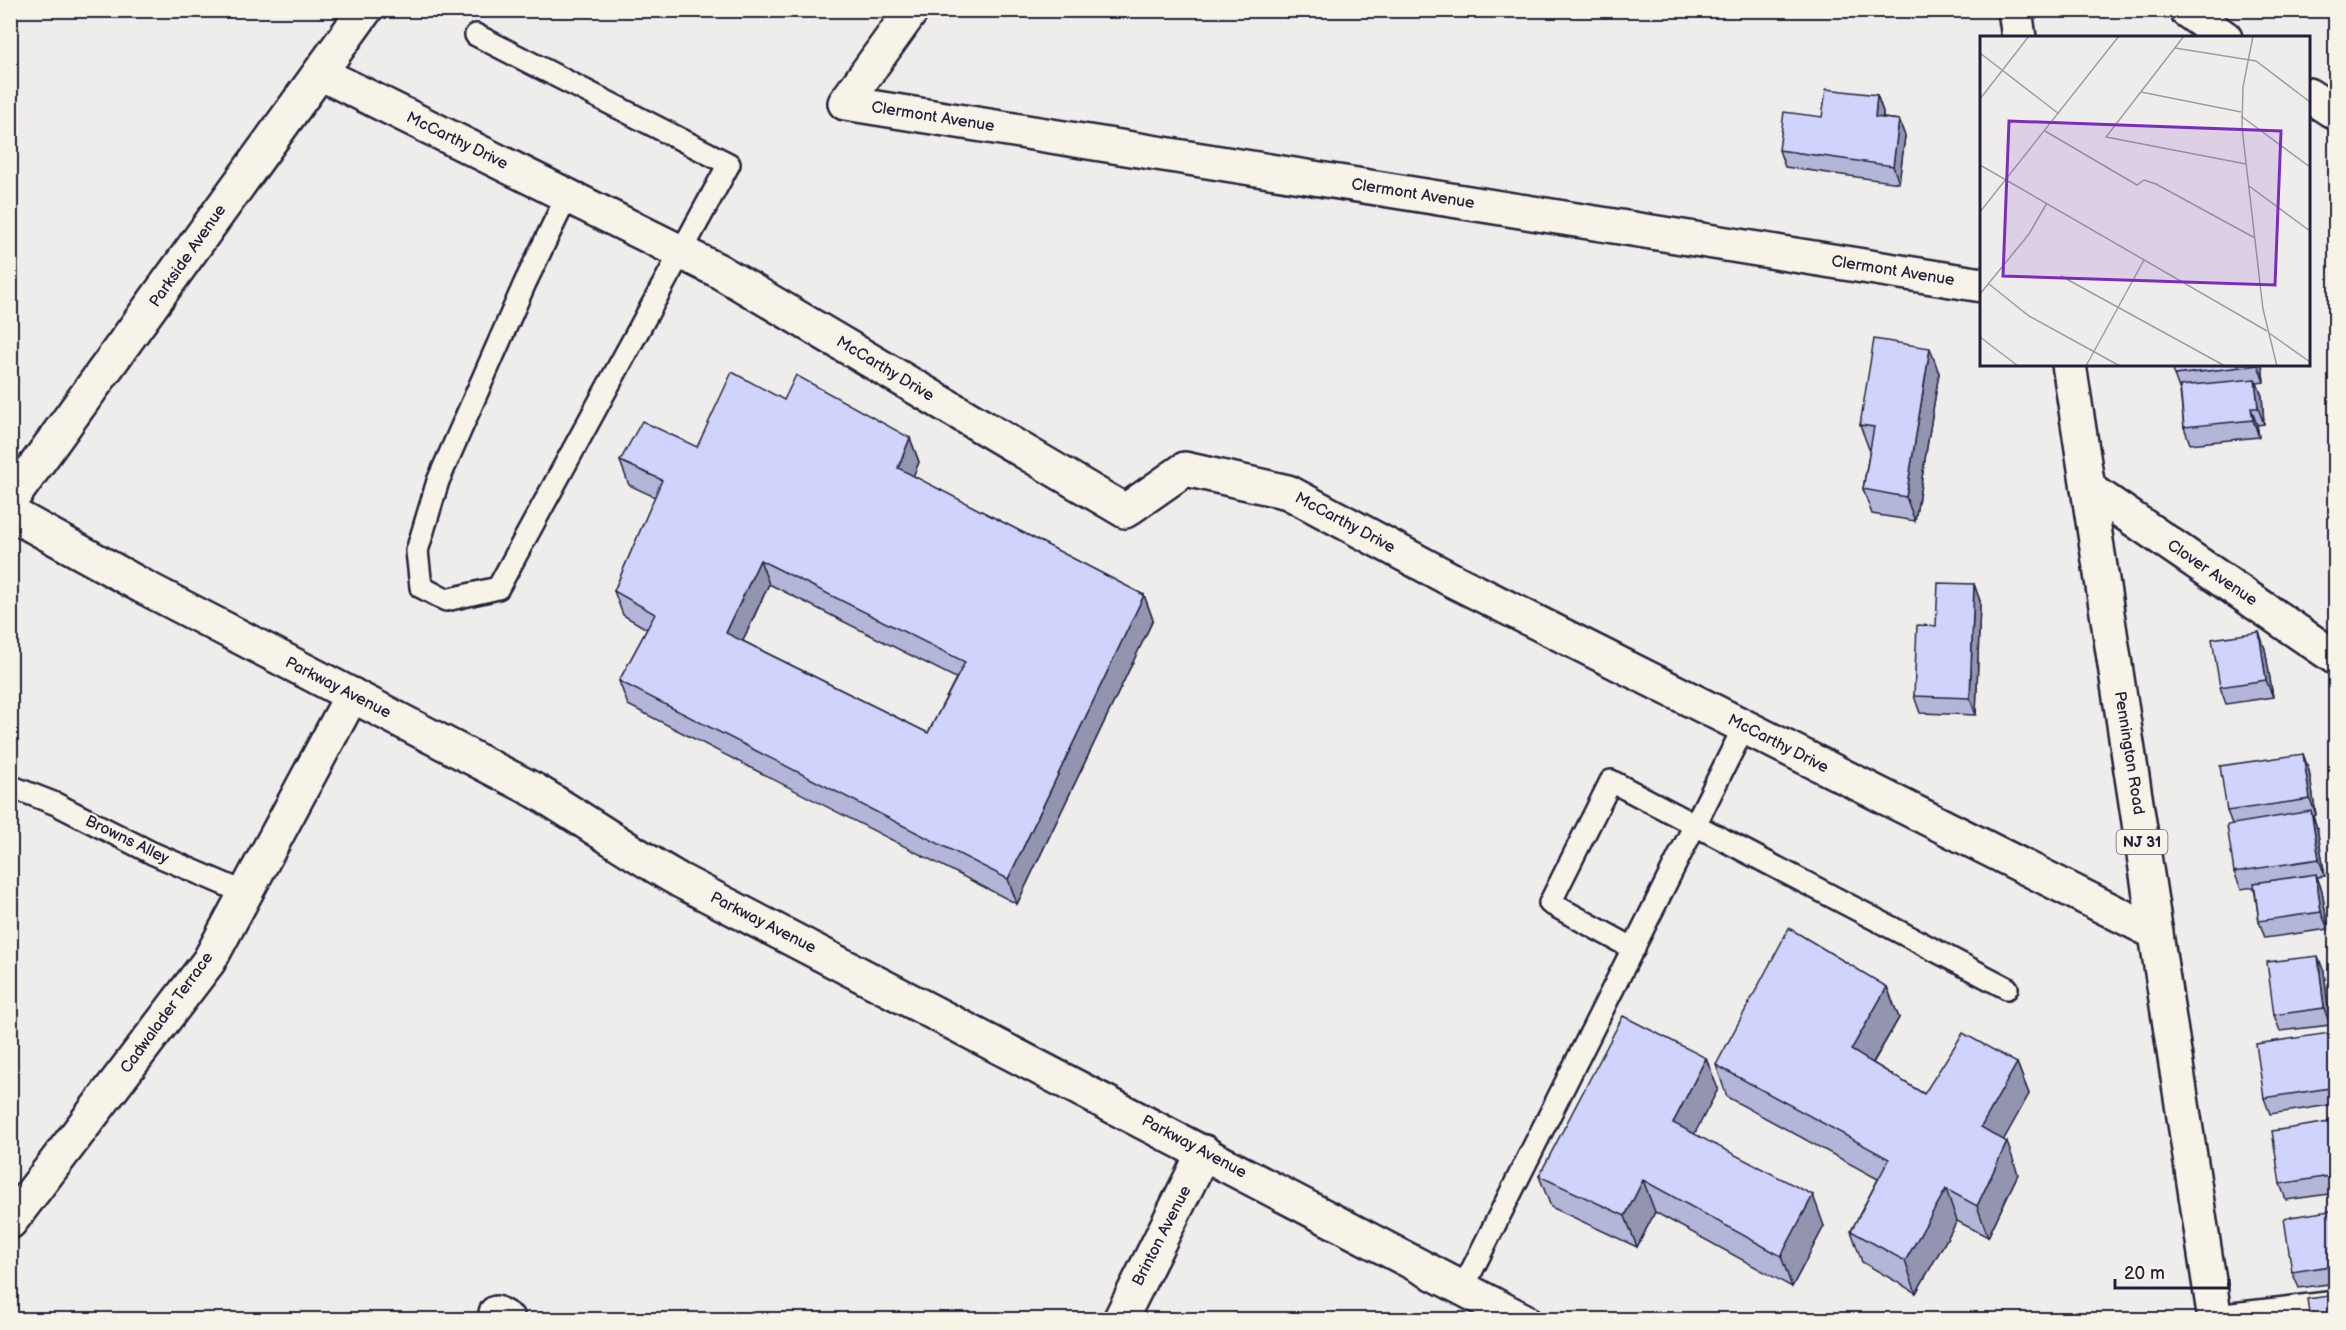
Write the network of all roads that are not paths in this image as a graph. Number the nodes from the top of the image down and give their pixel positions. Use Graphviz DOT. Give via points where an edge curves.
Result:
graph roads {
  1 [pos="365,10"];
  2 [pos="912,10"];
  3 [pos="2015,10"];
  4 [pos="2186,10"];
  5 [pos="476,35"];
  6 [pos="2019,36"];
  7 [pos="2222,36"];
  8 [pos="320,73"];
  9 [pos="2310,96"];
  10 [pos="2336,113"];
  11 [pos="567,196"];
  12 [pos="681,252"];
  13 [pos="1980,285"];
  14 [pos="2069,366"];
  15 [pos="2088,488"];
  16 [pos="10,501"];
  17 [pos="10,513"];
  18 [pos="2336,658"];
  19 [pos="352,694"];
  20 [pos="1744,727"];
  21 [pos="10,786"];
  22 [pos="1696,824"];
  23 [pos="245,893"];
  24 [pos="2156,933"];
  25 [pos="1634,949"];
  26 [pos="2007,988"];
  27 [pos="1204,1152"];
  28 [pos="10,1222"];
  29 [pos="1463,1288"];
  30 [pos="2336,1302"];
  31 [pos="2215,1318"];
  32 [pos="1120,1320"];
  33 [pos="1524,1320"];
  1 -- 8 [label="street, Parkside Avenue"];
  2 -- 13 [label="street, Clermont Avenue" via="845,103"];
  3 -- 6 [label="street"];
  4 -- 7 [label="street"];
  5 -- 12 [label="lane" via="729,164"];
  8 -- 11 [label="street, McCarthy Drive"];
  8 -- 16 [label="street, Parkside Avenue"];
  9 -- 10 [label="street"];
  11 -- 12 [label="street, McCarthy Drive"];
  11 -- 12 [label="lane" via="438,481 417,551 421,587 446,600 498,588"];
  12 -- 20 [label="street, McCarthy Drive" via="1125,511 1185,469 1288,492 1452,580"];
  14 -- 15 [label="street, Pennington Road / NJ 31"];
  15 -- 18 [label="street, Clover Avenue"];
  15 -- 24 [label="street, Pennington Road / NJ 31"];
  17 -- 19 [label="street, Parkway Avenue"];
  19 -- 23 [label="street, Cadwalader Terrace"];
  19 -- 27 [label="street, Parkway Avenue" via="536,791 629,852 679,879"];
  20 -- 22 [label="lane"];
  20 -- 24 [label="street, McCarthy Drive"];
  21 -- 23 [label="lane, Browns Alley"];
  22 -- 25 [label="lane"];
  22 -- 25 [label="lane" via="1611,781 1560,882 1550,903"];
  22 -- 26 [label="lane"];
  23 -- 28 [label="street, Cadwalader Terrace" via="209,961"];
  24 -- 31 [label="street, Pennington Road / NJ 31"];
  25 -- 29 [label="lane"];
  27 -- 29 [label="street, Parkway Avenue"];
  27 -- 32 [label="street, Brinton Avenue"];
  29 -- 33 [label="street, Parkway Avenue"];
  30 -- 31 [label="lane"];
}
